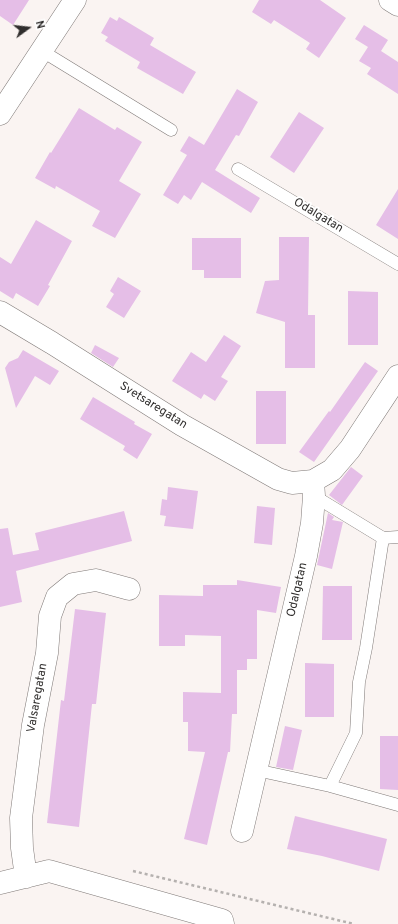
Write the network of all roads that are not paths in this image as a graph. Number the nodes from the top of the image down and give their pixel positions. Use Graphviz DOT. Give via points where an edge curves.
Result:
graph roads {
  1 [pos="390,0"];
  2 [pos="74,1"];
  3 [pos="398,6"];
  4 [pos="42,51"];
  5 [pos="0,114"];
  6 [pos="171,130"];
  7 [pos="238,169"];
  8 [pos="398,264"];
  9 [pos="0,312"];
  10 [pos="398,376"];
  11 [pos="313,489"];
  12 [pos="398,537"];
  13 [pos="383,538"];
  14 [pos="129,589"];
  15 [pos="256,770"];
  16 [pos="330,786"];
  17 [pos="398,806"];
  18 [pos="242,831"];
  19 [pos="26,877"];
  20 [pos="0,884"];
  21 [pos="223,924"];
  1 -- 3 [label="street"];
  2 -- 4 [label="street"];
  4 -- 5 [label="street"];
  4 -- 6 [label="lane"];
  7 -- 8 [label="lane, Odalgatan"];
  9 -- 11 [label="street, Svetsaregatan" via="182,425 278,479"];
  10 -- 11 [label="street" via="350,449"];
  11 -- 13 [label="lane"];
  11 -- 15 [label="street, Odalgatan" via="312,523 306,556"];
  12 -- 13 [label="lane"];
  13 -- 16 [label="lane" via="359,682 356,733"];
  14 -- 19 [label="street, Valsaregatan" via="96,580 73,584 57,597 50,616 47,653 33,725 21,818"];
  15 -- 16 [label="lane"];
  15 -- 18 [label="street, Odalgatan"];
  16 -- 17 [label="lane"];
  19 -- 20 [label="street"];
  19 -- 21 [label="street" via="49,871 222,920"];
}
